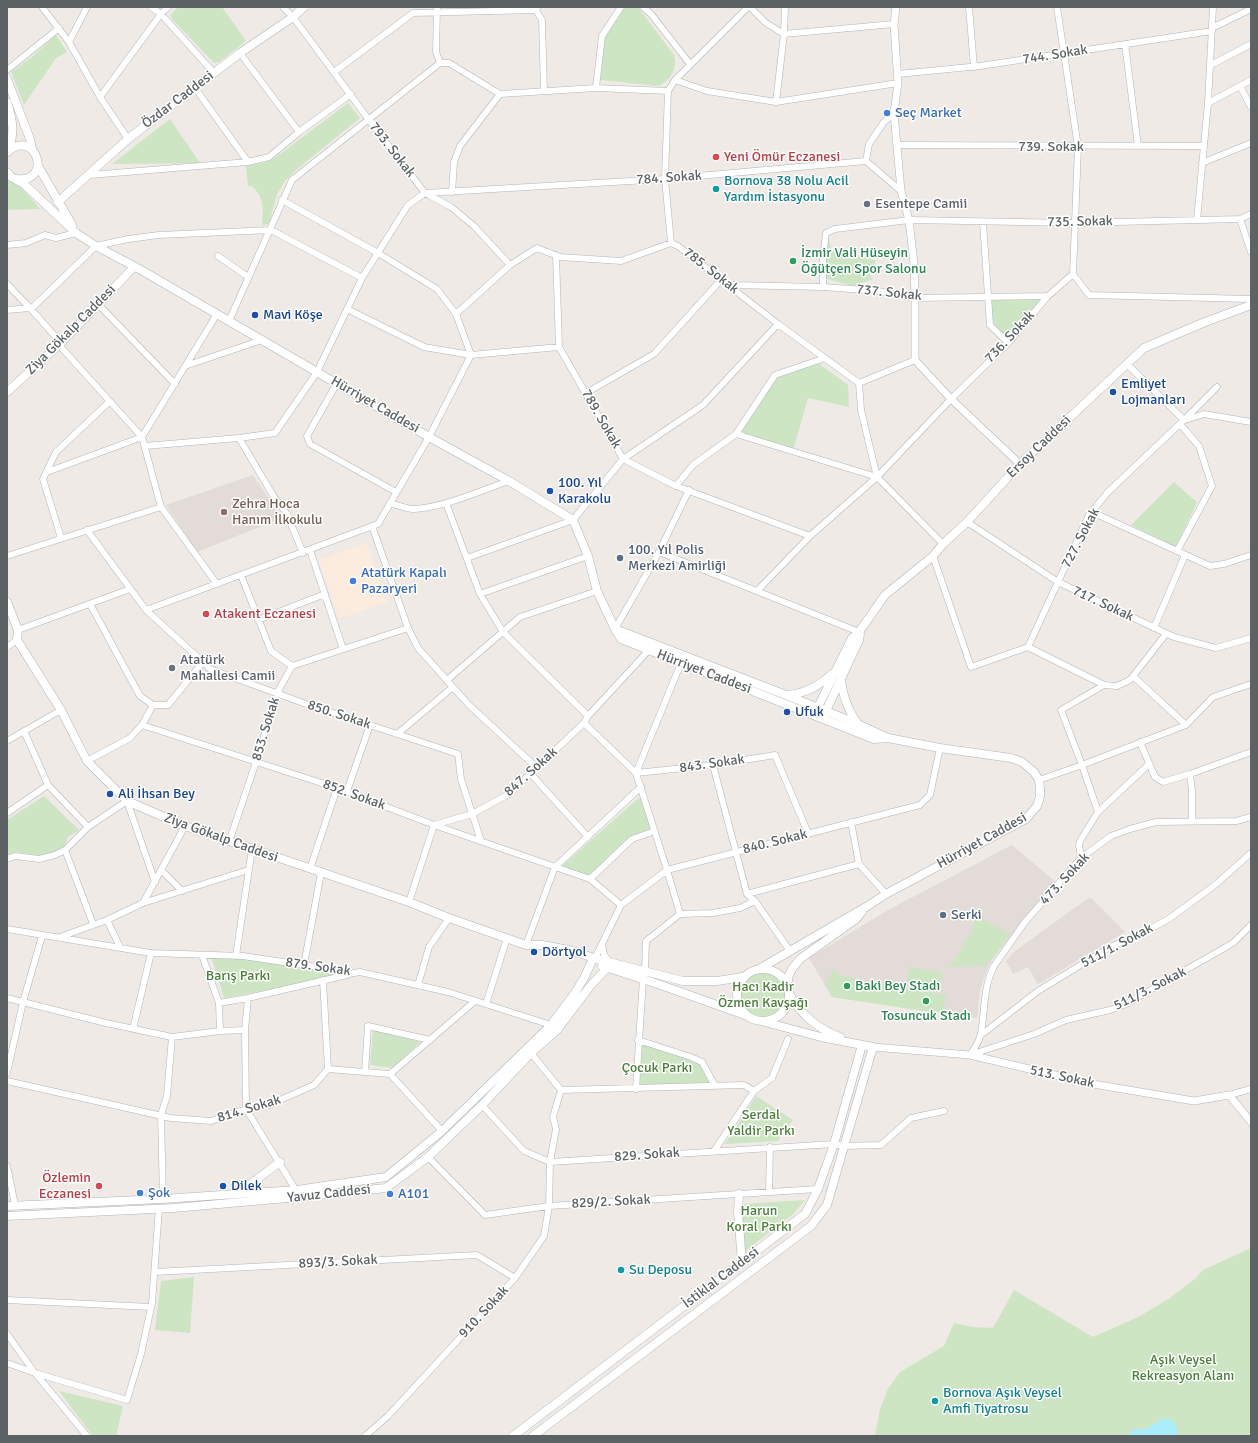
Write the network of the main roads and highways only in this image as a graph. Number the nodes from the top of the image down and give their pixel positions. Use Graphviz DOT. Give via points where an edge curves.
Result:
graph roads {
  1 [pos="304,7"];
  2 [pos="7,79"];
  3 [pos="7,102"];
  4 [pos="32,149"];
  5 [pos="8,152"];
  6 [pos="38,166"];
  7 [pos="10,176"];
  8 [pos="58,202"];
  9 [pos="76,233"];
  10 [pos="134,267"];
  11 [pos="1251,305"];
  12 [pos="7,392"];
  13 [pos="7,602"];
  14 [pos="614,629"];
  15 [pos="859,632"];
  16 [pos="834,672"];
  17 [pos="841,681"];
  18 [pos="786,695"];
  19 [pos="816,711"];
  20 [pos="825,715"];
  21 [pos="858,724"];
  22 [pos="888,738"];
  23 [pos="866,907"];
  24 [pos="593,961"];
  25 [pos="608,965"];
  26 [pos="759,969"];
  27 [pos="744,977"];
  28 [pos="654,978"];
  29 [pos="788,989"];
  30 [pos="745,1015"];
  31 [pos="761,1021"];
  32 [pos="862,1045"];
  33 [pos="280,1162"];
  34 [pos="236,1194"];
  35 [pos="298,1194"];
  36 [pos="739,1194"];
  37 [pos="11,1205"];
  38 [pos="7,1216"];
  39 [pos="742,1262"];
  40 [pos="513,1436"];
  41 [pos="533,1436"];
  1 -- 8 [label="main road, Özdar Caddesi" via="128,139"];
  2 -- 4 [label="main road, Hürriyet Caddesi"];
  3 -- 5 [label="main road" via="13,123 12,141"];
  4 -- 5 [label="main road" via="18,146"];
  4 -- 6 [label="main road, Hürriyet Caddesi" via="37,155"];
  6 -- 7 [label="main road, Hürriyet Caddesi" via="32,176 22,180"];
  6 -- 8 [label="main road, Hürriyet Caddesi"];
  7 -- 9 [label="main road, Hürriyet Caddesi" via="24,184"];
  8 -- 9 [label="main road, Hürriyet Caddesi"];
  9 -- 10 [label="main road, Hürriyet Caddesi"];
  10 -- 12 [label="main road, Ziya Gökalp Caddesi" via="60,344"];
  10 -- 14 [label="main road, Hürriyet Caddesi" via="573,520 588,556 597,591"];
  11 -- 15 [label="main road, Ersoy Caddesi" via="1144,348 1020,464 933,556 885,595"];
  13 -- 24 [label="main road, Ziya Gökalp Caddesi" via="18,630 17,640 62,710 87,761 127,801 229,842 409,902 526,945 542,945"];
  14 -- 18 [label="main road, Hürriyet Caddesi"];
  14 -- 19 [label="main road, Hürriyet Caddesi" via="622,639 681,663"];
  15 -- 16 [label="main road, Ersoy Caddesi" via="852,638"];
  15 -- 17 [label="main road, Ersoy Caddesi" via="860,640"];
  16 -- 18 [label="main road, Ersoy Caddesi" via="815,687"];
  16 -- 19 [label="main road, Ersoy Caddesi"];
  17 -- 20 [label="main road, Ersoy Caddesi"];
  17 -- 21 [label="main road" via="844,700"];
  18 -- 19 [label="main road, Hürriyet Caddesi"];
  19 -- 20 [label="main road, Hürriyet Caddesi"];
  20 -- 21 [label="main road, Hürriyet Caddesi"];
  20 -- 22 [label="main road, Hürriyet Caddesi" via="874,739"];
  21 -- 22 [label="main road, Hürriyet Caddesi"];
  22 -- 23 [label="main road, Hürriyet Caddesi" via="1022,762 1039,780 1040,796 1037,806 1026,819"];
  23 -- 26 [label="main road"];
  23 -- 29 [label="main road" via="856,919 797,963 789,975"];
  24 -- 25 [label="main road, Ziya Gökalp Caddesi"];
  24 -- 35 [label="main road, Yavuz Caddesi" via="575,993 551,1025 442,1130 386,1177"];
  25 -- 28 [label="main road, Ziya Gökalp Caddesi"];
  25 -- 35 [label="main road, Yavuz Caddesi" via="557,1030 428,1157 386,1188"];
  26 -- 27 [label="main road" via="750,971"];
  26 -- 29 [label="main road" via="776,972 782,977"];
  27 -- 28 [label="main road" via="683,981"];
  27 -- 30 [label="main road" via="736,992 737,1001"];
  28 -- 30 [label="main road"];
  29 -- 31 [label="main road" via="788,1002 784,1010 770,1020"];
  29 -- 32 [label="main road" via="794,1002 807,1017 837,1036"];
  30 -- 31 [label="main road"];
  31 -- 32 [label="main road"];
  32 -- 39 [label="main road, İstiklal Caddesi" via="834,1144 818,1189 805,1214"];
  32 -- 41 [label="main road, İstiklal Caddesi" via="873,1047 827,1205 811,1226"];
  33 -- 34 [label="main road"];
  34 -- 35 [label="main road, Yavuz Caddesi"];
  34 -- 37 [label="main road, Yavuz Caddesi"];
  35 -- 38 [label="main road, Yavuz Caddesi" via="173,1208"];
  36 -- 39 [label="main road"];
  39 -- 40 [label="main road, İstiklal Caddesi"];
}
